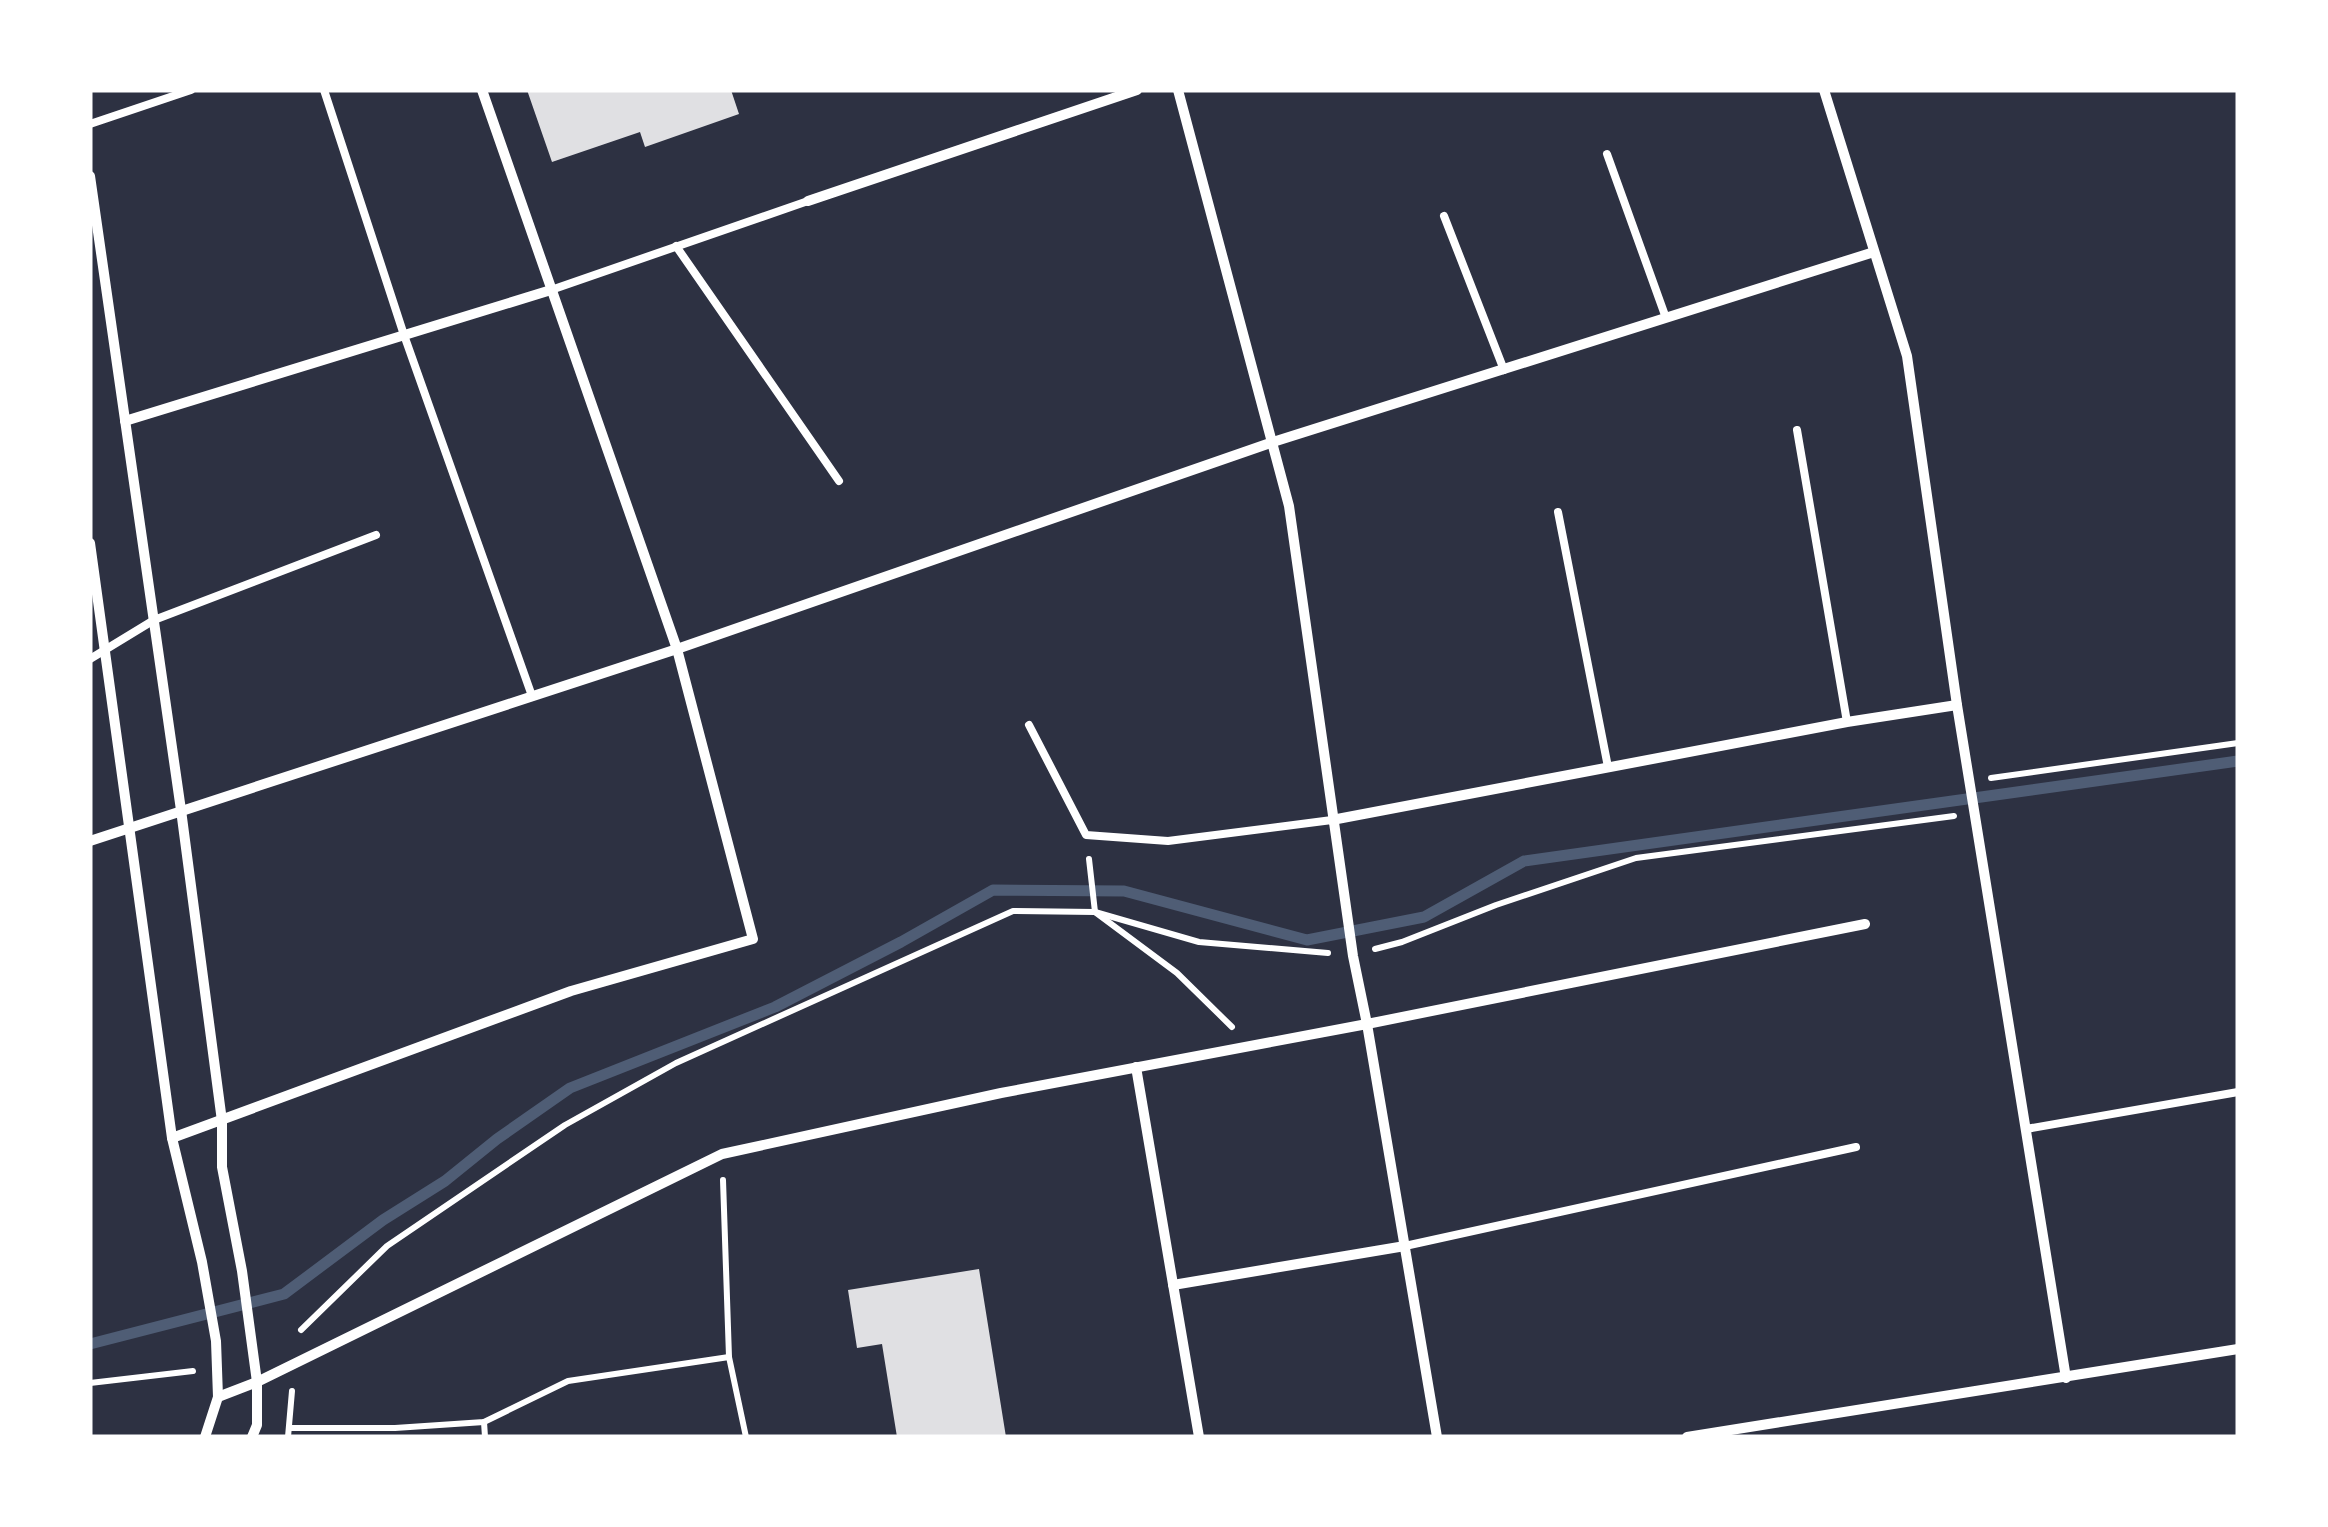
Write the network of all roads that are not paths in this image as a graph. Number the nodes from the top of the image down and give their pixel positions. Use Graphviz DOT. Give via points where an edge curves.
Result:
graph roads {
  1 [pos="192,90"];
  2 [pos="324,90"];
  3 [pos="482,90"];
  4 [pos="1092,90"];
  5 [pos="1137,90"];
  6 [pos="1178,90"];
  7 [pos="1824,90"];
  8 [pos="1096,104"];
  9 [pos="90,124"];
  10 [pos="1607,154"];
  11 [pos="90,176"];
  12 [pos="808,201"];
  13 [pos="1444,216"];
  14 [pos="676,246"];
  15 [pos="1874,252"];
  16 [pos="551,290"];
  17 [pos="1666,318"];
  18 [pos="404,335"];
  19 [pos="1504,370"];
  20 [pos="125,421"];
  21 [pos="1797,430"];
  22 [pos="1273,442"];
  23 [pos="839,481"];
  24 [pos="1558,512"];
  25 [pos="376,535"];
  26 [pos="90,543"];
  27 [pos="154,620"];
  28 [pos="677,648"];
  29 [pos="105,651"];
  30 [pos="90,660"];
  31 [pos="532,696"];
  32 [pos="1957,705"];
  33 [pos="1847,722"];
  34 [pos="1029,724"];
  35 [pos="1608,767"];
  36 [pos="181,810"];
  37 [pos="1332,820"];
  38 [pos="131,827"];
  39 [pos="90,841"];
  40 [pos="1865,924"];
  41 [pos="1367,1024"];
  42 [pos="1136,1067"];
  43 [pos="2238,1092"];
  44 [pos="222,1121"];
  45 [pos="2026,1129"];
  46 [pos="172,1138"];
  47 [pos="1856,1147"];
  48 [pos="1405,1246"];
  49 [pos="1173,1284"];
  50 [pos="2238,1349"];
  51 [pos="2066,1378"];
  52 [pos="257,1382"];
  53 [pos="218,1396"];
  54 [pos="206,1437"];
  55 [pos="252,1437"];
  56 [pos="1199,1437"];
  57 [pos="1437,1437"];
  58 [pos="1687,1437"];
  1 -- 9 [label="lane"];
  2 -- 18 [label="lane"];
  3 -- 16 [label="street"];
  4 -- 8 [label="lane"];
  5 -- 8 [label="street"];
  6 -- 22 [label="street"];
  7 -- 15 [label="street"];
  8 -- 12 [label="street"];
  10 -- 17 [label="lane"];
  11 -- 20 [label="street"];
  12 -- 14 [label="lane"];
  13 -- 19 [label="lane"];
  14 -- 16 [label="lane"];
  14 -- 23 [label="lane"];
  15 -- 17 [label="street"];
  15 -- 32 [label="street" via="1906,356"];
  16 -- 18 [label="street"];
  16 -- 28 [label="street"];
  17 -- 19 [label="street"];
  18 -- 20 [label="street"];
  18 -- 31 [label="lane"];
  19 -- 22 [label="street"];
  20 -- 27 [label="street"];
  21 -- 33 [label="lane"];
  22 -- 28 [label="street"];
  22 -- 37 [label="street" via="1289,506"];
  24 -- 35 [label="lane"];
  25 -- 27 [label="lane"];
  26 -- 29 [label="street"];
  27 -- 29 [label="lane"];
  27 -- 36 [label="street"];
  28 -- 31 [label="street"];
  28 -- 44 [label="street" via="753,939 571,991"];
  29 -- 30 [label="lane"];
  29 -- 38 [label="street"];
  31 -- 36 [label="street"];
  32 -- 33 [label="street"];
  32 -- 45 [label="street"];
  33 -- 35 [label="street"];
  34 -- 37 [label="lane" via="1086,835 1168,841"];
  35 -- 37 [label="street"];
  36 -- 38 [label="street"];
  36 -- 44 [label="street"];
  37 -- 41 [label="street"];
  38 -- 39 [label="street"];
  38 -- 46 [label="street"];
  40 -- 41 [label="street"];
  41 -- 42 [label="street"];
  41 -- 48 [label="street"];
  42 -- 49 [label="street"];
  42 -- 52 [label="street" via="722,1154"];
  43 -- 45 [label="lane"];
  44 -- 46 [label="street"];
  44 -- 52 [label="street" via="222,1167"];
  45 -- 51 [label="street"];
  46 -- 53 [label="street" via="202,1262"];
  47 -- 48 [label="lane"];
  48 -- 49 [label="street"];
  48 -- 57 [label="street"];
  49 -- 56 [label="street"];
  50 -- 51 [label="street"];
  51 -- 58 [label="street"];
  52 -- 53 [label="street"];
  52 -- 55 [label="street"];
  53 -- 54 [label="street"];
}
